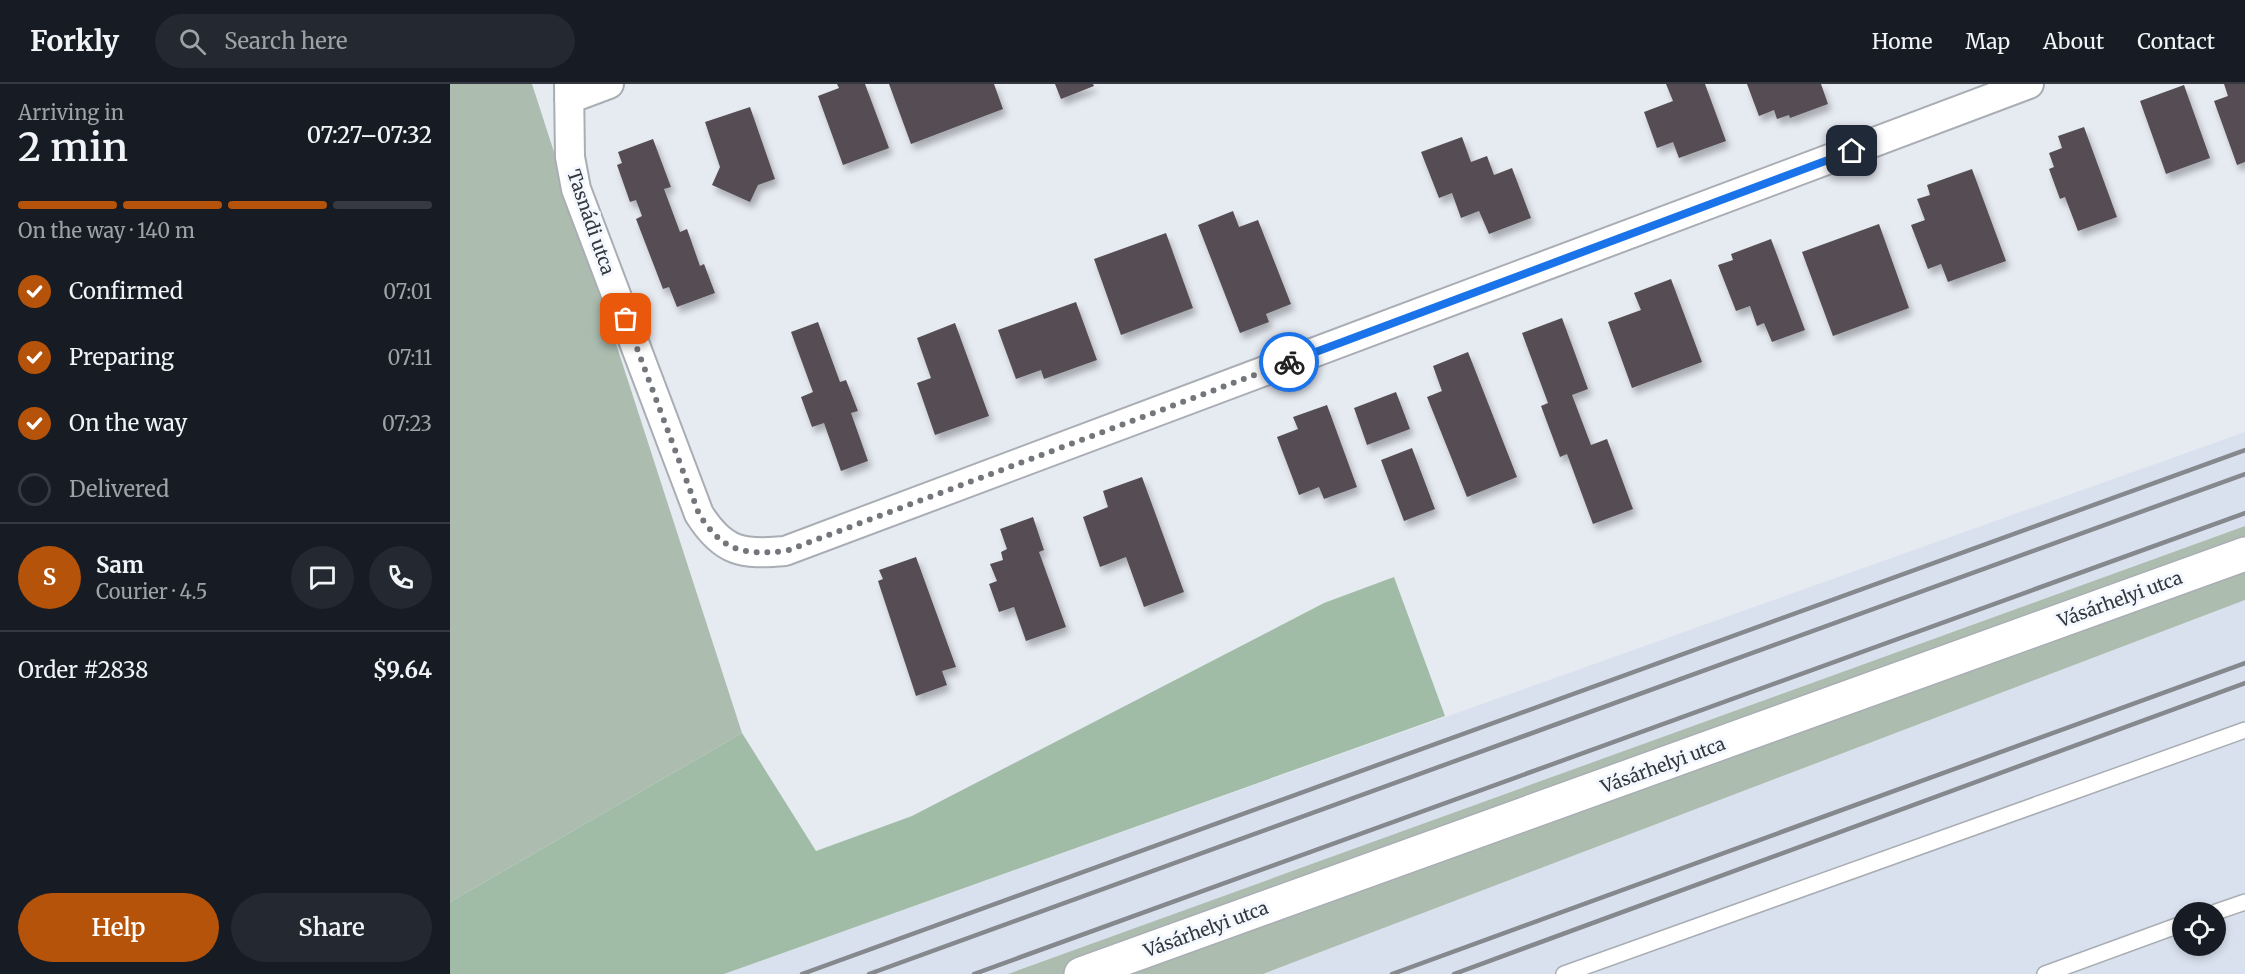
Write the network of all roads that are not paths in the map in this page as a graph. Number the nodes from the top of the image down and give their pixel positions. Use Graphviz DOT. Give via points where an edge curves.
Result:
graph roads {
  1 [pos="609,84"];
  2 [pos="2030,84"];
  3 [pos="569,91"];
  4 [pos="2245,554"];
  5 [pos="2245,730"];
  6 [pos="2245,902"];
  7 [pos="2226,909"];
  8 [pos="2172,928"];
  9 [pos="1081,974"];
  10 [pos="1564,974"];
  11 [pos="2045,974"];
  1 -- 3 [label="street"];
  2 -- 3 [label="street, Tasnádi utca" via="786,551 759,554 731,547 713,536 699,514 576,189 570,157"];
  4 -- 9 [label="street, Vásárhelyi utca"];
  5 -- 10 [label="lane"];
  6 -- 7 [label="lane"];
  8 -- 11 [label="lane"];
}
